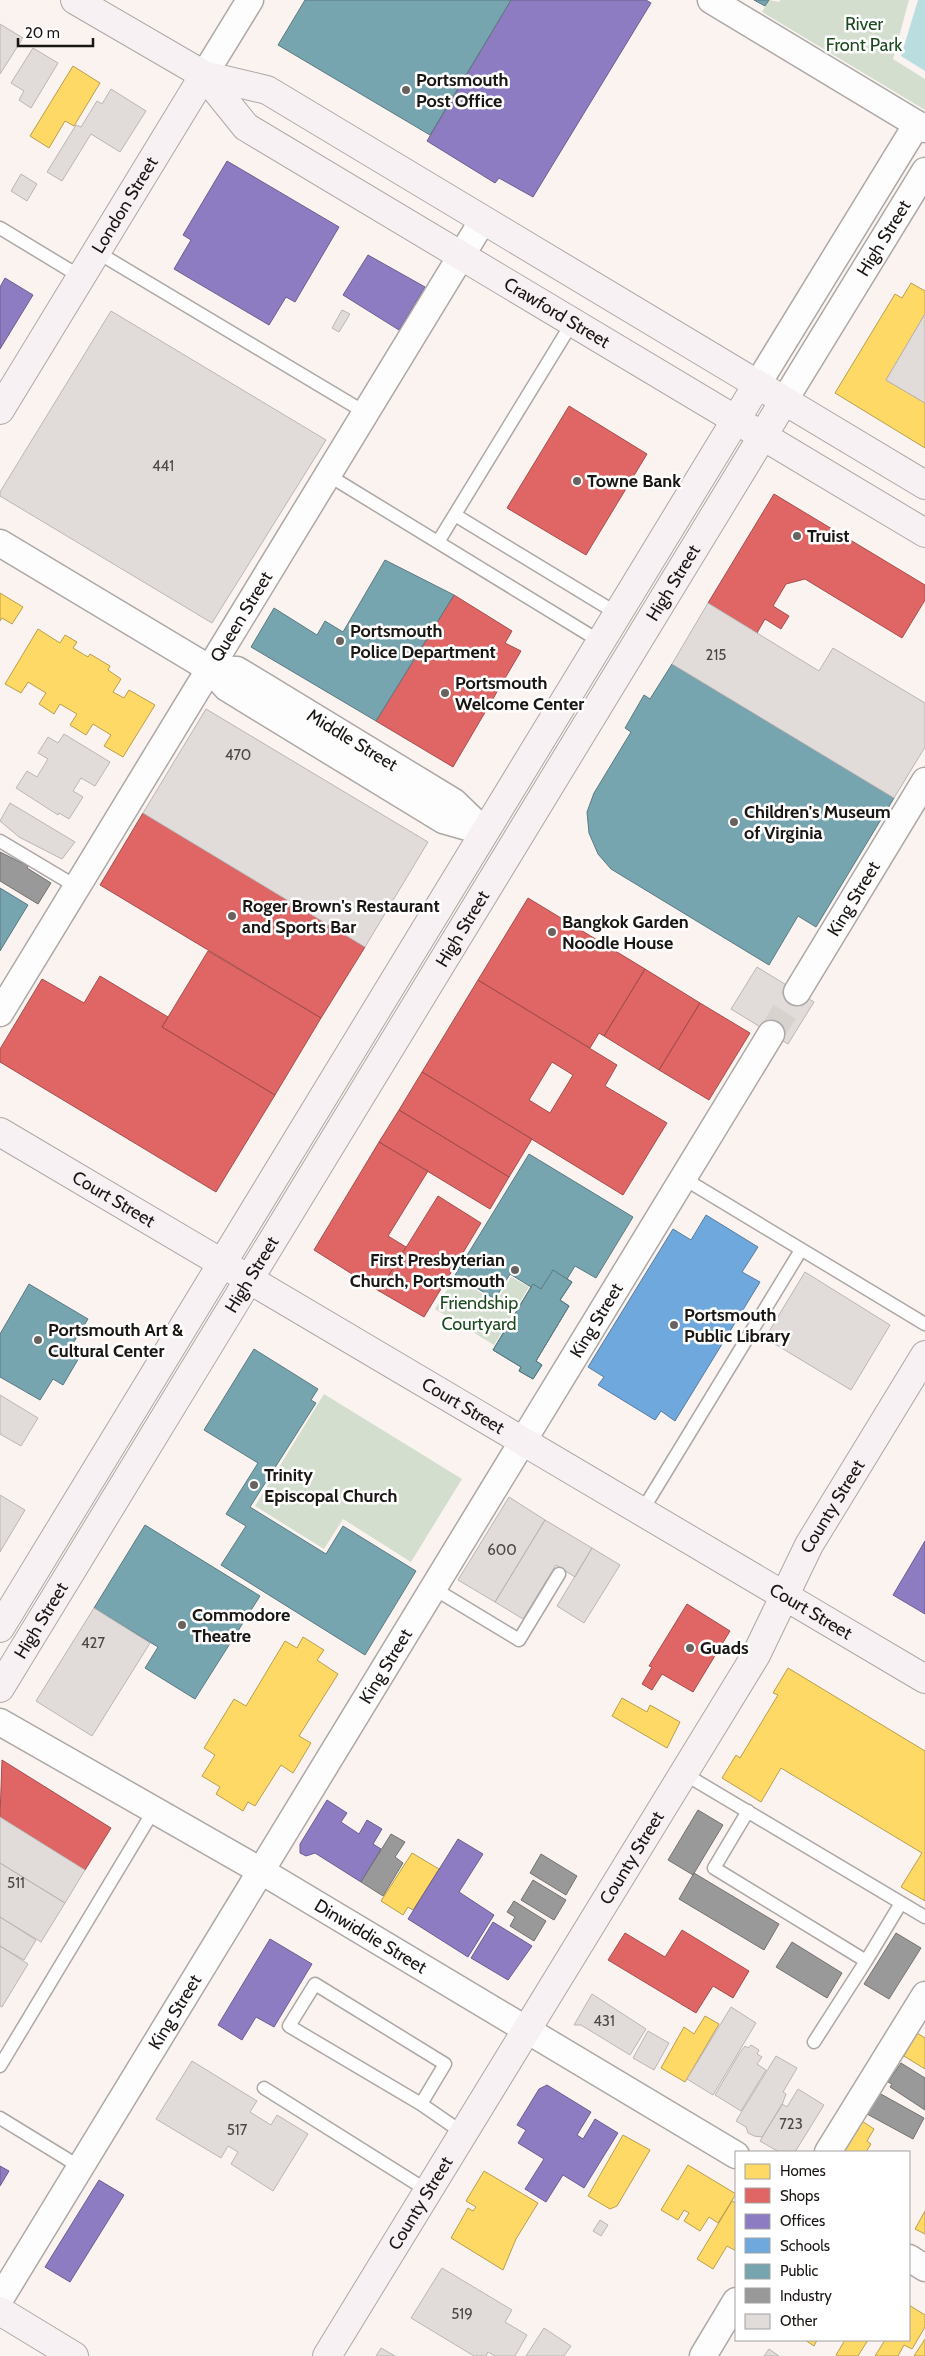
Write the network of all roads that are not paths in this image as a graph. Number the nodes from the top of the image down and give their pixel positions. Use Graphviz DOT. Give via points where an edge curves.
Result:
graph roads {
  1 [pos="75,0"];
  2 [pos="250,0"];
  3 [pos="712,0"];
  4 [pos="204,75"];
  5 [pos="921,127"];
  6 [pos="925,171"];
  7 [pos="483,220"];
  8 [pos="0,228"];
  9 [pos="96,252"];
  10 [pos="461,256"];
  11 [pos="81,277"];
  12 [pos="572,323"];
  13 [pos="757,385"];
  14 [pos="784,401"];
  15 [pos="0,410"];
  16 [pos="366,413"];
  17 [pos="736,421"];
  18 [pos="763,437"];
  19 [pos="328,475"];
  20 [pos="925,485"];
  21 [pos="455,515"];
  22 [pos="925,533"];
  23 [pos="438,542"];
  24 [pos="0,543"];
  25 [pos="618,614"];
  26 [pos="601,642"];
  27 [pos="210,669"];
  28 [pos="925,781"];
  29 [pos="485,832"];
  30 [pos="0,841"];
  31 [pos="512,848"];
  32 [pos="77,886"];
  33 [pos="797,992"];
  34 [pos="0,1013"];
  35 [pos="771,1034"];
  36 [pos="0,1132"];
  37 [pos="683,1178"];
  38 [pos="801,1250"];
  39 [pos="222,1264"];
  40 [pos="249,1280"];
  41 [pos="925,1324"];
  42 [pos="925,1356"];
  43 [pos="523,1441"];
  44 [pos="642,1511"];
  45 [pos="559,1574"];
  46 [pos="434,1588"];
  47 [pos="785,1595"];
  48 [pos="0,1628"];
  49 [pos="925,1679"];
  50 [pos="0,1688"];
  51 [pos="0,1722"];
  52 [pos="683,1773"];
  53 [pos="154,1810"];
  54 [pos="748,1811"];
  55 [pos="261,1871"];
  56 [pos="901,1903"];
  57 [pos="925,1917"];
  58 [pos="866,1961"];
  59 [pos="925,1995"];
  60 [pos="526,2030"];
  61 [pos="814,2042"];
  62 [pos="0,2066"];
  63 [pos="264,2088"];
  64 [pos="421,2104"];
  65 [pos="0,2118"];
  66 [pos="463,2133"];
  67 [pos="829,2151"];
  68 [pos="735,2154"];
  69 [pos="80,2167"];
  70 [pos="428,2191"];
  71 [pos="910,2259"];
  72 [pos="925,2268"];
  73 [pos="0,2299"];
  74 [pos="735,2303"];
  75 [pos="0,2311"];
  76 [pos="74,2356"];
  77 [pos="328,2356"];
  78 [pos="703,2356"];
  1 -- 4 [label="main road, Crawford Street"];
  2 -- 4 [label="street, London Street"];
  3 -- 5 [label="street"];
  4 -- 7 [label="main road, Crawford Street" via="267,90"];
  4 -- 9 [label="main road, London Street"];
  4 -- 10 [label="main road, Crawford Street" via="246,127"];
  5 -- 13 [label="street, High Street"];
  6 -- 14 [label="street, High Street"];
  7 -- 10 [label="street, Queen Street"];
  7 -- 13 [label="main road, Crawford Street"];
  8 -- 11 [label="lane"];
  9 -- 11 [label="main road, London Street"];
  9 -- 16 [label="lane"];
  10 -- 12 [label="main road, Crawford Street"];
  10 -- 16 [label="street, Queen Street"];
  11 -- 15 [label="main road, London Street"];
  12 -- 17 [label="main road, Crawford Street"];
  12 -- 21 [label="lane"];
  13 -- 14 [label="main road, Crawford Street"];
  13 -- 17 [label="main road, High Street"];
  14 -- 18 [label="main road, High Street"];
  14 -- 20 [label="main road, Crawford Street"];
  16 -- 19 [label="street, Queen Street"];
  17 -- 18 [label="main road, Crawford Street"];
  17 -- 25 [label="main road, High Street"];
  18 -- 22 [label="main road, Crawford Street"];
  18 -- 31 [label="main road, High Street"];
  19 -- 23 [label="lane"];
  19 -- 27 [label="street, Queen Street"];
  21 -- 23 [label="lane"];
  21 -- 25 [label="lane"];
  23 -- 26 [label="lane"];
  24 -- 27 [label="street, Middle Street"];
  25 -- 26 [label="main road, High Street"];
  26 -- 29 [label="main road, High Street"];
  27 -- 29 [label="street, Middle Street" via="227,688 443,820"];
  27 -- 32 [label="street, Queen Street"];
  28 -- 33 [label="street, King Street"];
  29 -- 31 [label="street, Middle Street"];
  29 -- 39 [label="main road, High Street"];
  30 -- 32 [label="lane"];
  31 -- 40 [label="main road, High Street"];
  32 -- 34 [label="street, Queen Street"];
  35 -- 37 [label="street, King Street"];
  36 -- 39 [label="main road, Court Street"];
  37 -- 38 [label="lane"];
  37 -- 43 [label="street, King Street"];
  38 -- 41 [label="lane"];
  38 -- 44 [label="lane"];
  39 -- 40 [label="main road, Court Street"];
  39 -- 48 [label="main road, High Street"];
  40 -- 43 [label="main road, Court Street"];
  40 -- 50 [label="main road, High Street"];
  42 -- 47 [label="main road, County Street" via="809,1545"];
  43 -- 44 [label="main road, Court Street"];
  43 -- 46 [label="street, King Street"];
  44 -- 47 [label="main road, Court Street"];
  45 -- 46 [label="lane" via="519,1640"];
  46 -- 55 [label="street, King Street"];
  47 -- 49 [label="main road, Court Street"];
  47 -- 52 [label="main road, County Street" via="756,1654"];
  51 -- 53 [label="street, Dinwiddie Street"];
  52 -- 54 [label="lane"];
  52 -- 60 [label="main road, County Street"];
  53 -- 55 [label="street, Dinwiddie Street"];
  53 -- 62 [label="lane"];
  54 -- 56 [label="lane"];
  54 -- 58 [label="lane" via="714,1868"];
  55 -- 60 [label="street, Dinwiddie Street"];
  55 -- 69 [label="street, King Street"];
  56 -- 57 [label="lane"];
  56 -- 58 [label="lane"];
  58 -- 61 [label="lane"];
  59 -- 67 [label="street"];
  60 -- 66 [label="main road, County Street"];
  60 -- 68 [label="street, Dinwiddie Street"];
  63 -- 70 [label="lane"];
  64 -- 64 [label="lane" via="290,2026 315,1984 445,2064"];
  64 -- 66 [label="lane"];
  65 -- 69 [label="lane"];
  66 -- 70 [label="main road, County Street"];
  69 -- 73 [label="street, King Street"];
  70 -- 77 [label="main road, County Street"];
  71 -- 72 [label="street"];
  74 -- 78 [label="street"];
  75 -- 76 [label="main road"];
}
